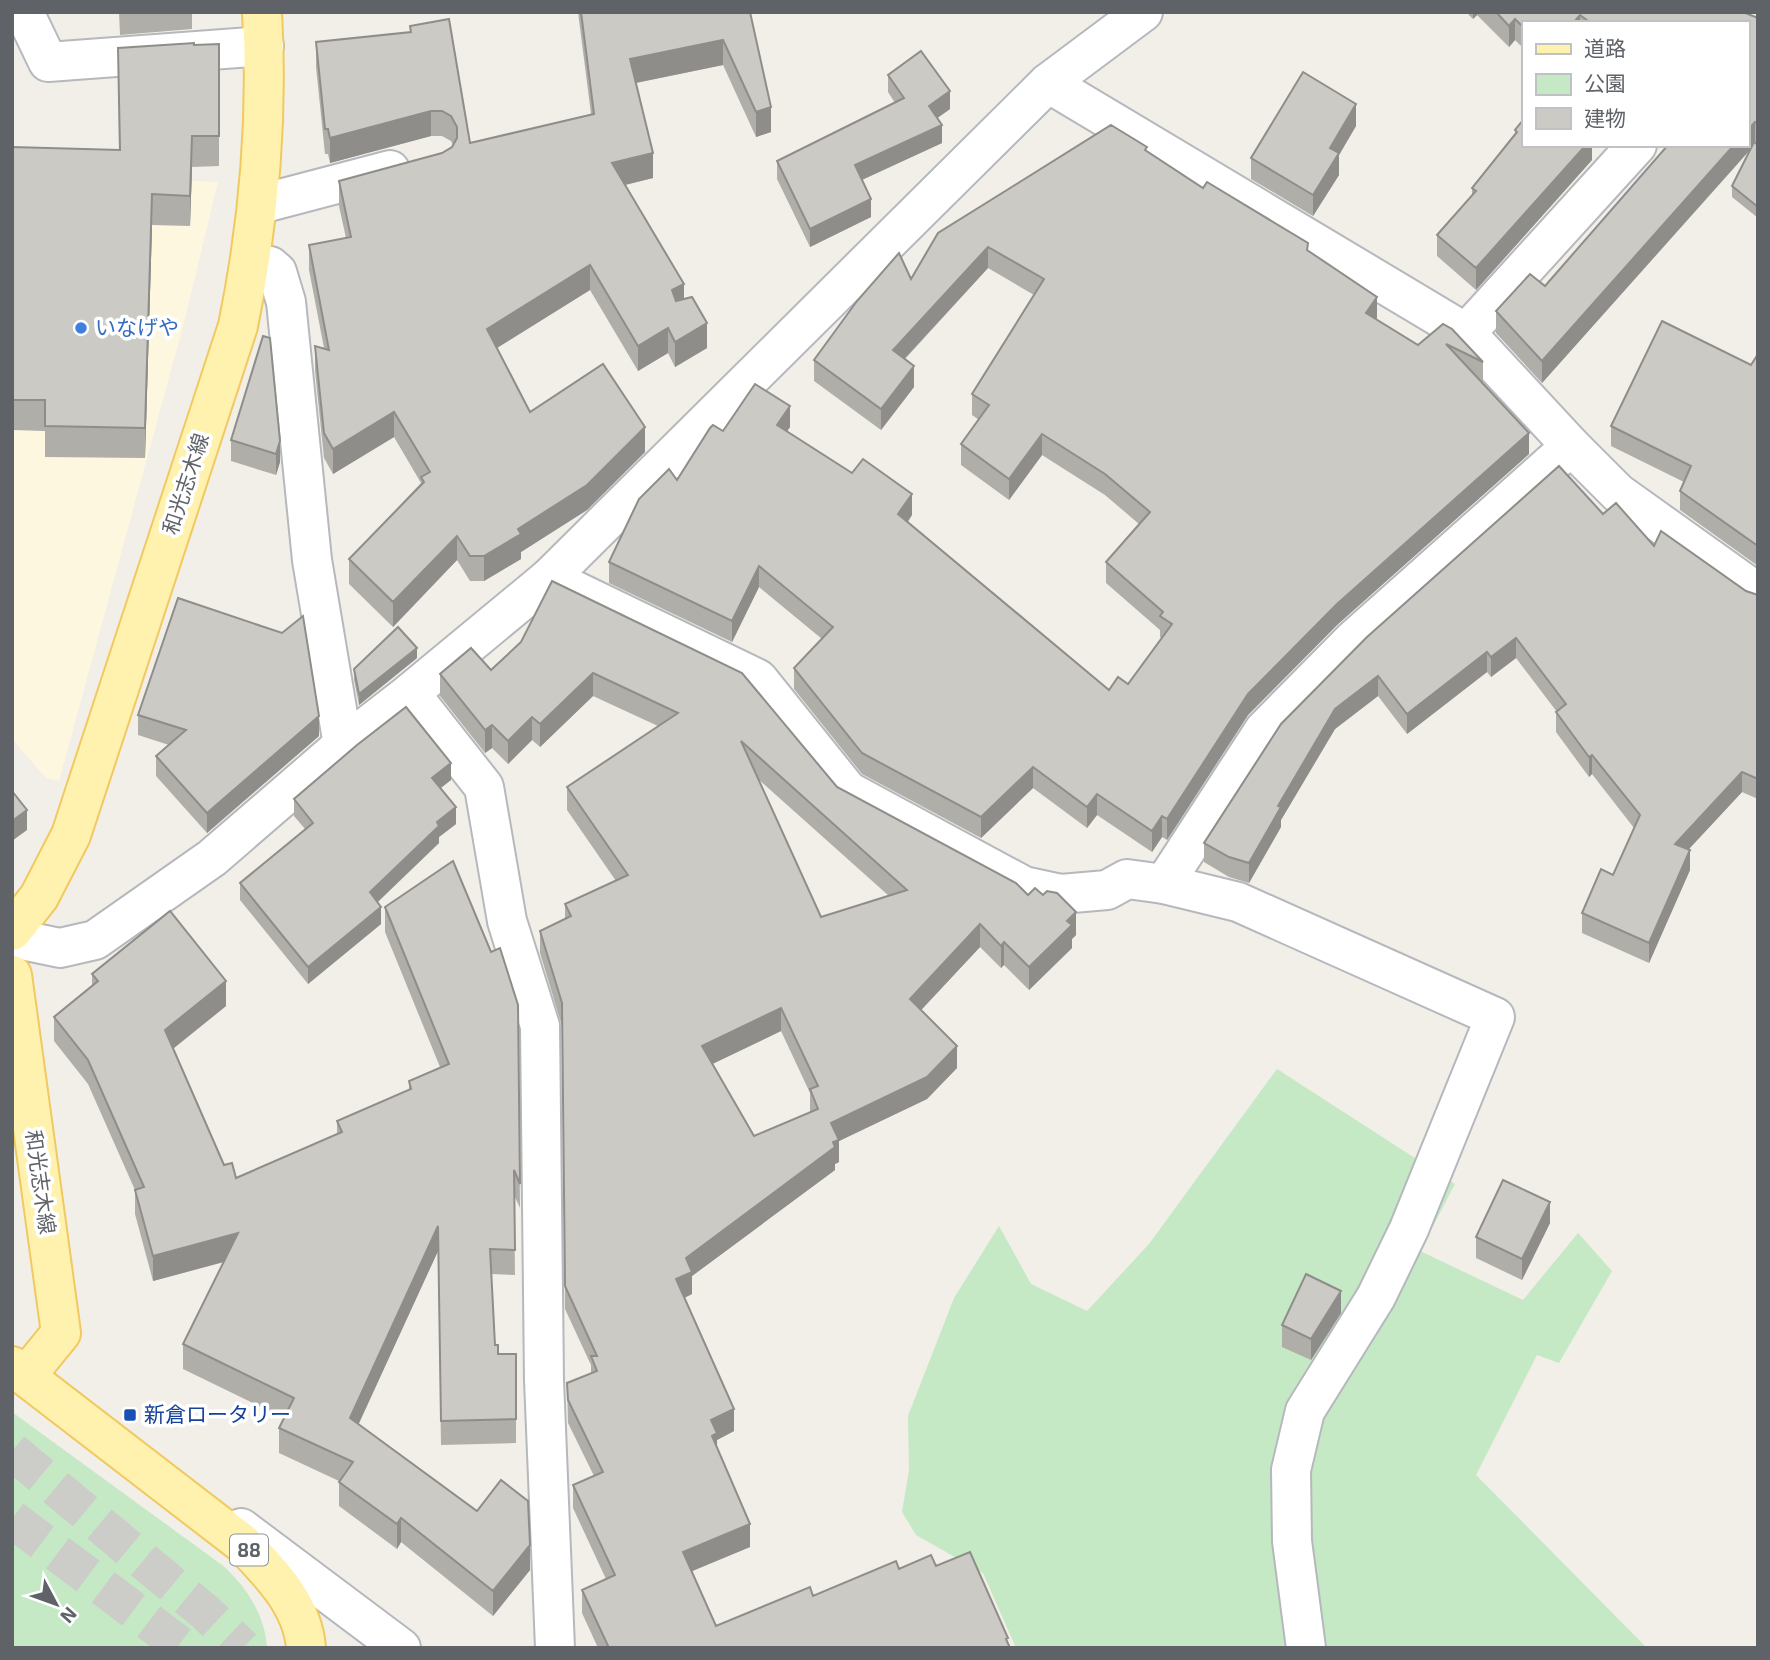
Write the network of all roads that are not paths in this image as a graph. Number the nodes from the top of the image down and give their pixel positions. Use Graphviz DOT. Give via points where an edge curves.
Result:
graph roads {
  1 [pos="24,12"];
  2 [pos="1143,12"];
  3 [pos="263,29"];
  4 [pos="1048,83"];
  5 [pos="1635,147"];
  6 [pos="423,161"];
  7 [pos="257,205"];
  8 [pos="250,266"];
  9 [pos="1466,333"];
  10 [pos="1571,446"];
  11 [pos="549,578"];
  12 [pos="1758,593"];
  13 [pos="410,693"];
  14 [pos="343,745"];
  15 [pos="1164,884"];
  16 [pos="12,931"];
  17 [pos="12,939"];
  18 [pos="12,975"];
  19 [pos="19,1371"];
  20 [pos="159,1478"];
  21 [pos="306,1648"];
  22 [pos="401,1648"];
  23 [pos="555,1648"];
  24 [pos="1306,1648"];
  1 -- 3 [label="street" via="48,62"];
  2 -- 4 [label="street"];
  3 -- 7 [label="main road, 和光志木線"];
  4 -- 9 [label="street"];
  4 -- 11 [label="street"];
  5 -- 9 [label="street"];
  6 -- 7 [label="street"];
  7 -- 8 [label="main road, 和光志木線"];
  8 -- 14 [label="street" via="270,266 277,272 286,302 312,560"];
  8 -- 16 [label="main road, 和光志木線" via="238,326 71,835 39,897"];
  9 -- 10 [label="street"];
  10 -- 12 [label="street" via="1618,492"];
  10 -- 15 [label="street" via="1352,641 1264,730"];
  11 -- 13 [label="street"];
  11 -- 15 [label="street" via="758,679 848,791 1024,886 1061,894 1107,890 1127,879"];
  13 -- 14 [label="street"];
  13 -- 23 [label="street" via="484,787 507,921 540,1026 544,1380"];
  14 -- 17 [label="street" via="212,858 95,940 60,948"];
  15 -- 24 [label="street" via="1238,902 1495,1017 1409,1229 1376,1297 1305,1411 1291,1470 1292,1541"];
  18 -- 19 [label="main road, 和光志木線" via="61,1333"];
  19 -- 20 [label="main road, 88"];
  20 -- 21 [label="main road, 88" via="264,1566 298,1614"];
  20 -- 22 [label="street" via="256,1538"];
}
